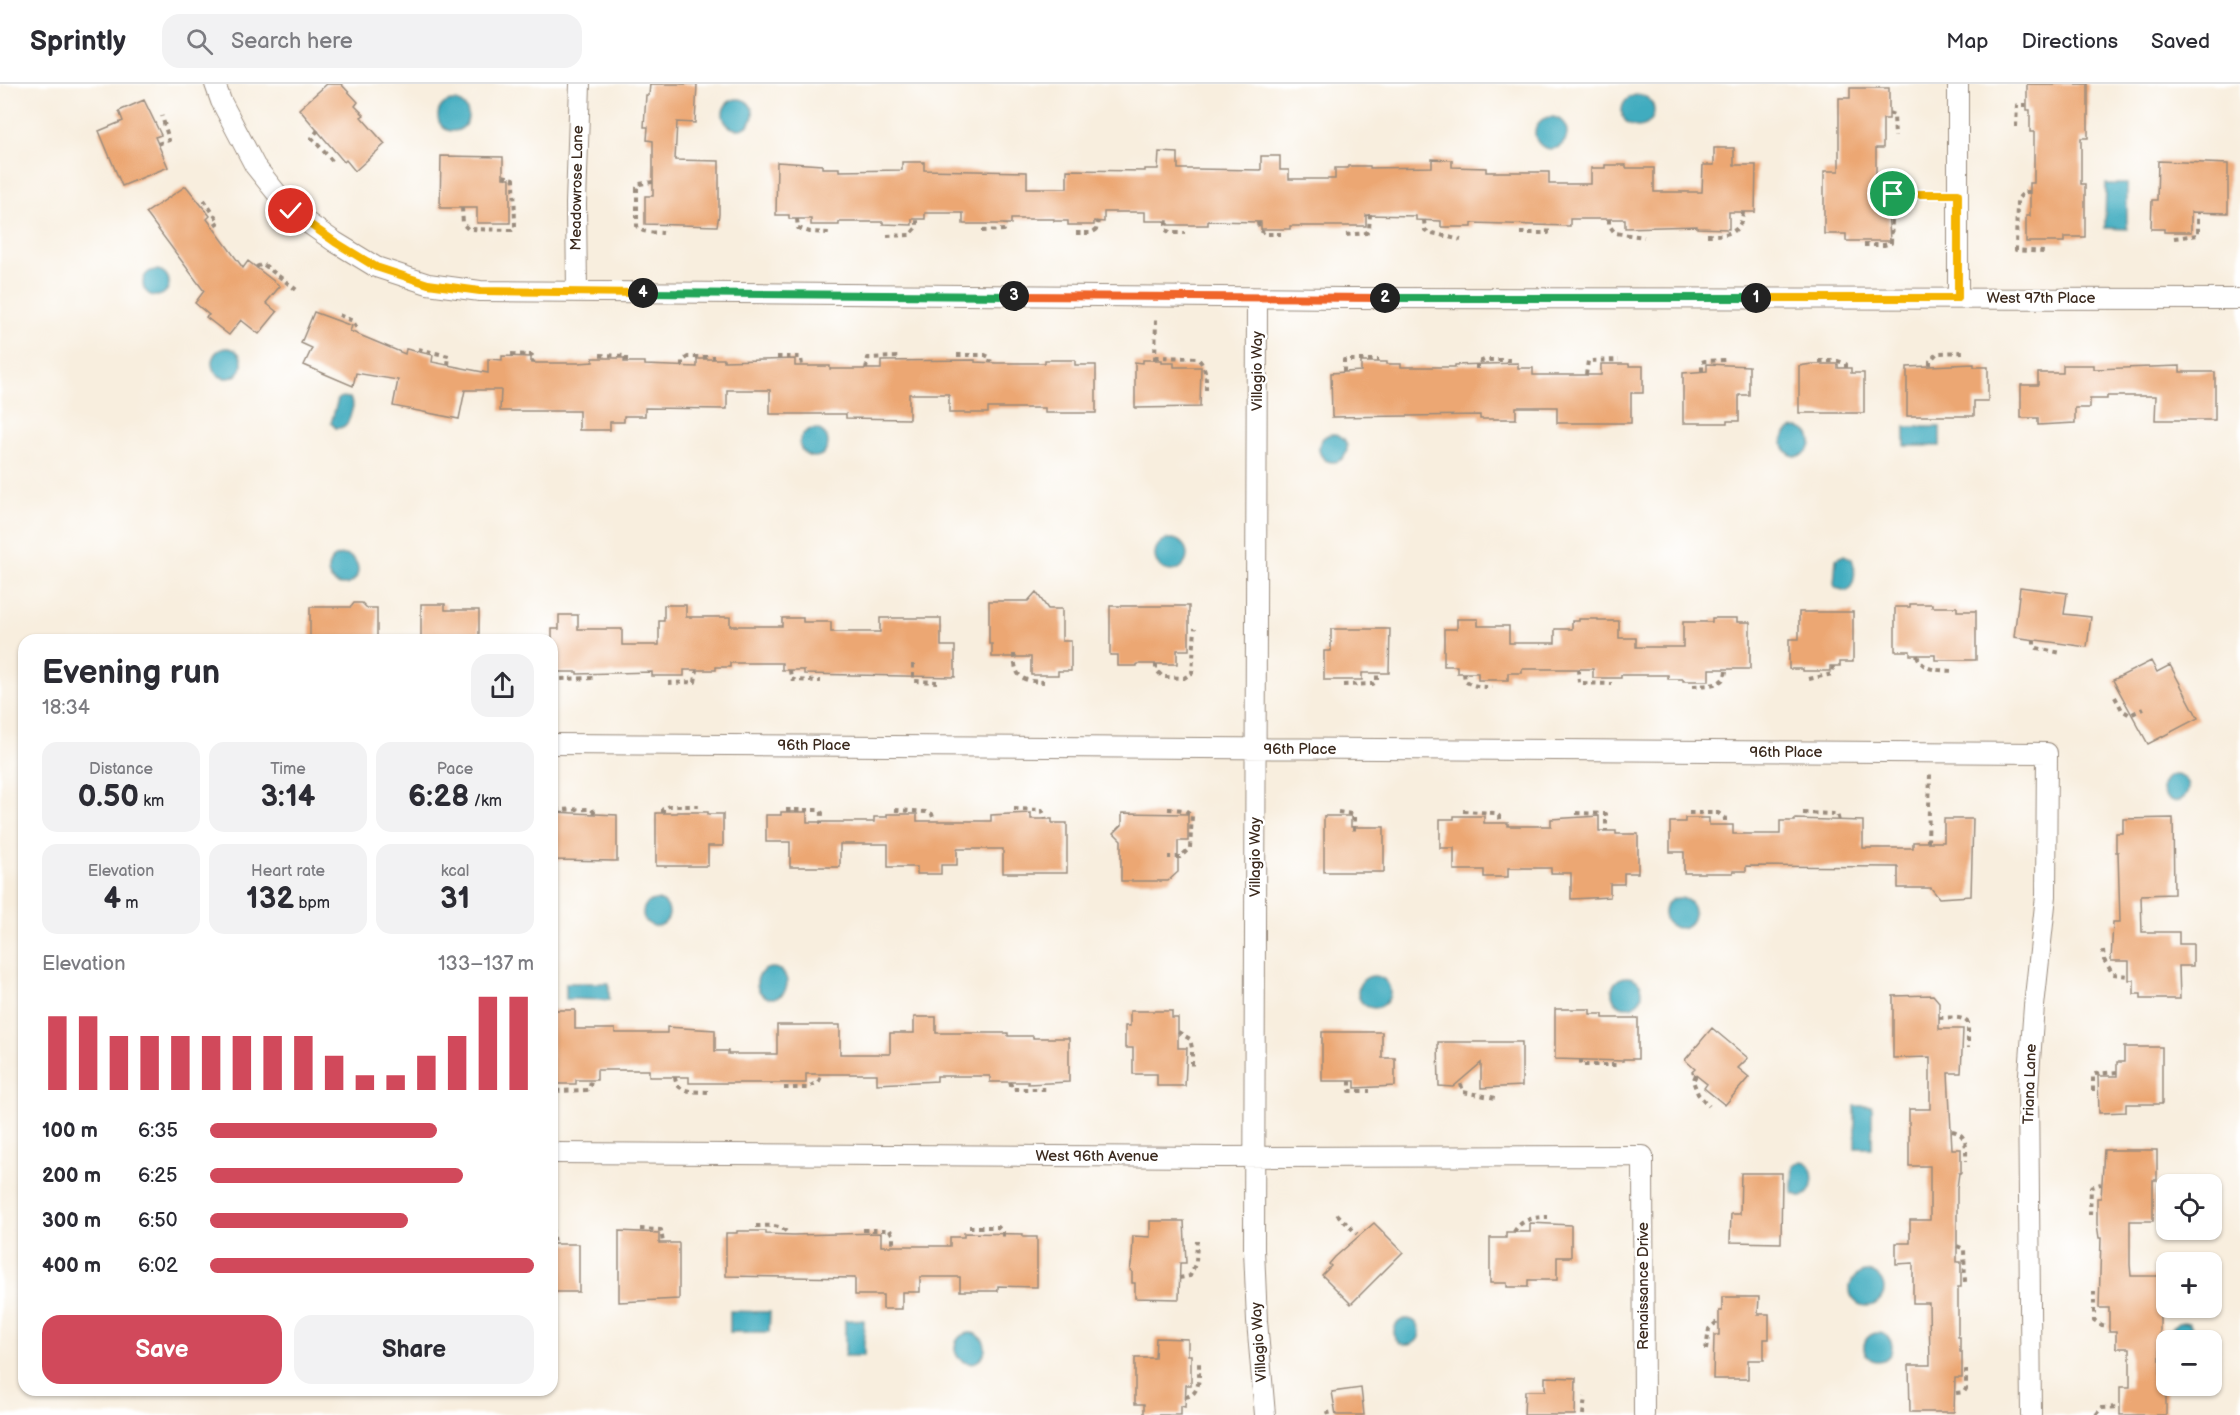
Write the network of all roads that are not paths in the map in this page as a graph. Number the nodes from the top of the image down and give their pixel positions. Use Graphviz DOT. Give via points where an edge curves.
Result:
graph roads {
  1 [pos="215,84"];
  2 [pos="580,84"];
  3 [pos="1958,84"];
  4 [pos="577,292"];
  5 [pos="1257,298"];
  6 [pos="1958,298"];
  7 [pos="2240,299"];
  8 [pos="558,744"];
  9 [pos="1255,749"];
  10 [pos="2047,753"];
  11 [pos="558,1153"];
  12 [pos="1643,1156"];
  13 [pos="1255,1157"];
  14 [pos="1265,1415"];
  15 [pos="1644,1415"];
  16 [pos="2031,1415"];
  1 -- 4 [label="street, West 97th Place" via="255,166 291,211 376,267 428,284 480,291"];
  2 -- 4 [label="street, Meadowrose Lane"];
  3 -- 6 [label="street"];
  4 -- 5 [label="street, West 97th Place"];
  5 -- 6 [label="street, West 97th Place"];
  5 -- 9 [label="street, Villagio Way"];
  6 -- 7 [label="street, West 97th Place"];
  8 -- 9 [label="street, 96th Place"];
  9 -- 10 [label="street, 96th Place"];
  9 -- 13 [label="street, Villagio Way"];
  10 -- 16 [label="street, Triana Lane" via="2046,896 2028,1088"];
  11 -- 13 [label="street, West 96th Avenue"];
  12 -- 13 [label="street, West 96th Avenue"];
  12 -- 15 [label="street, Renaissance Drive"];
  13 -- 14 [label="street, Villagio Way" via="1254,1249"];
}
